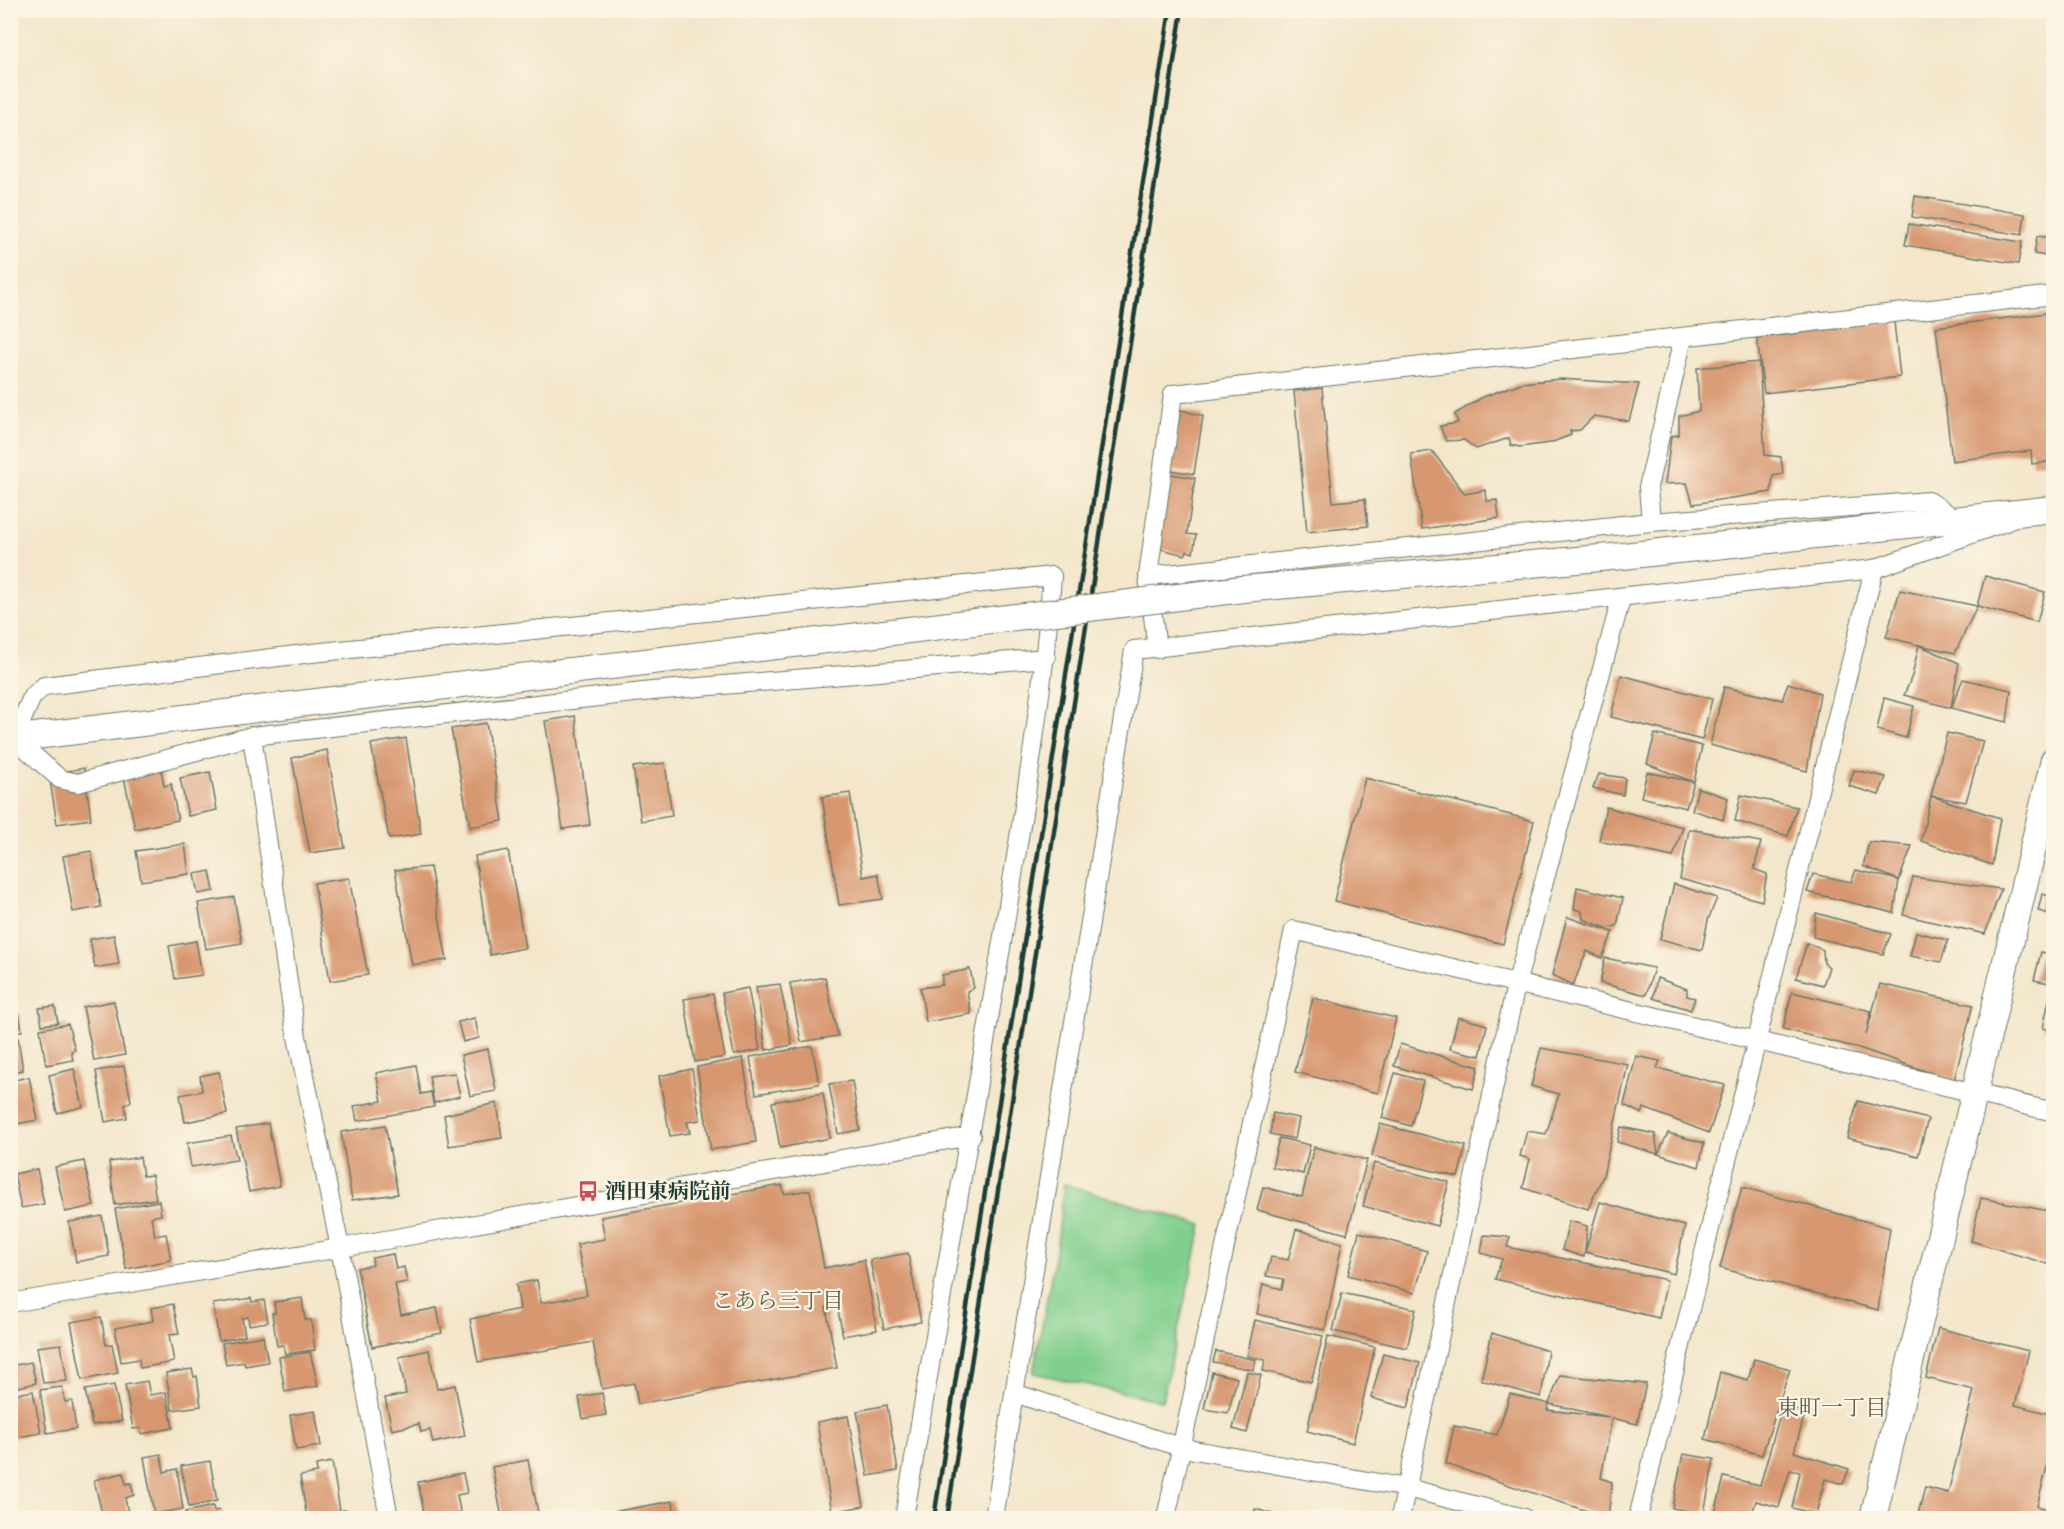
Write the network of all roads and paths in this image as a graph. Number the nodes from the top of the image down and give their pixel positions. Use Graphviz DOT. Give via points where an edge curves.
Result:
graph roads {
  1 [pos="2054,295"];
  2 [pos="1683,338"];
  3 [pos="2043,510"];
  4 [pos="1958,521"];
  5 [pos="1651,522"];
  6 [pos="1874,569"];
  7 [pos="1148,576"];
  8 [pos="1621,599"];
  9 [pos="1156,649"];
  10 [pos="1046,658"];
  11 [pos="252,736"];
  12 [pos="12,739"];
  13 [pos="2054,760"];
  14 [pos="1516,985"];
  15 [pos="1755,1041"];
  16 [pos="1974,1093"];
  17 [pos="2054,1112"];
  18 [pos="971,1137"];
  19 [pos="340,1248"];
  20 [pos="10,1303"];
  21 [pos="1014,1393"];
  22 [pos="1183,1448"];
  23 [pos="1407,1488"];
  24 [pos="389,1518"];
  25 [pos="904,1518"];
  26 [pos="994,1518"];
  27 [pos="1166,1518"];
  28 [pos="1400,1518"];
  29 [pos="1524,1518"];
  30 [pos="1638,1518"];
  31 [pos="1874,1518"];
  1 -- 2 [label="street"];
  2 -- 5 [label="street" via="1648,487"];
  2 -- 7 [label="street" via="1173,394"];
  3 -- 4 [label="street"];
  3 -- 6 [label="street"];
  4 -- 5 [label="street" via="1929,501"];
  4 -- 12 [label="street, bridge" via="1634,555 1243,589"];
  5 -- 7 [label="street"];
  6 -- 8 [label="street"];
  6 -- 15 [label="street"];
  7 -- 9 [label="street"];
  8 -- 9 [label="street"];
  8 -- 14 [label="street"];
  9 -- 21 [label="street" via="1134,650"];
  10 -- 11 [label="street" via="652,691"];
  10 -- 12 [label="street" via="1052,576 312,653 44,686 32,697"];
  10 -- 18 [label="street"];
  11 -- 12 [label="street" via="78,783 60,779"];
  11 -- 19 [label="street" via="294,1022"];
  13 -- 16 [label="street"];
  14 -- 15 [label="street"];
  14 -- 22 [label="street" via="1294,930"];
  14 -- 23 [label="street"];
  15 -- 16 [label="street"];
  15 -- 30 [label="street"];
  16 -- 17 [label="street"];
  16 -- 31 [label="street"];
  18 -- 19 [label="street"];
  18 -- 25 [label="street"];
  19 -- 20 [label="street"];
  19 -- 24 [label="street"];
  21 -- 22 [label="street"];
  21 -- 26 [label="street"];
  22 -- 23 [label="street"];
  22 -- 27 [label="street"];
  23 -- 28 [label="street"];
  23 -- 29 [label="street"];
}
